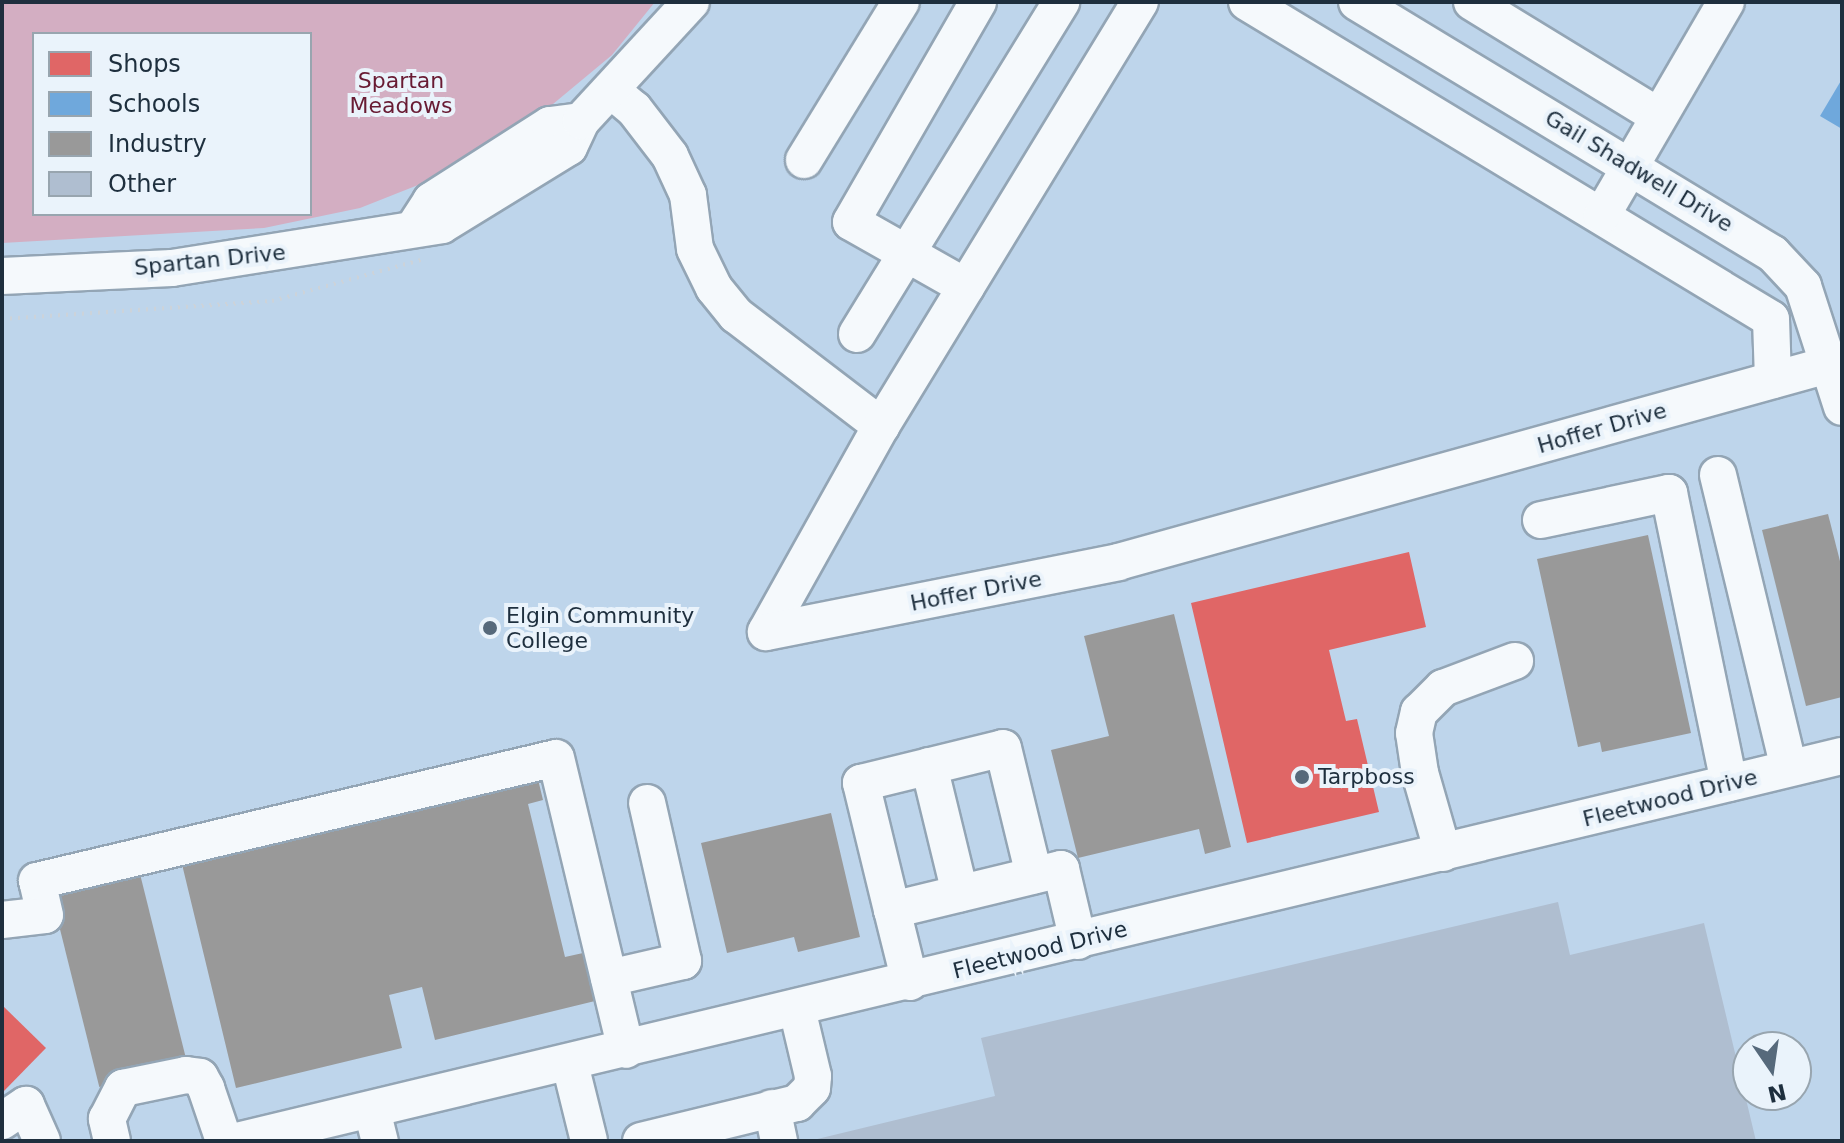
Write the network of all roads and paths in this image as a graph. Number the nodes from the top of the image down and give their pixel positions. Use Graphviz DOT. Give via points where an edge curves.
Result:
graph roads {
  1 [pos="691,2"];
  2 [pos="901,2"];
  3 [pos="978,2"];
  4 [pos="1061,2"];
  5 [pos="1140,2"];
  6 [pos="1247,2"];
  7 [pos="1472,2"];
  8 [pos="1726,2"];
  9 [pos="1370,10"];
  10 [pos="1353,67"];
  11 [pos="611,90"];
  12 [pos="1658,116"];
  13 [pos="804,160"];
  14 [pos="1629,164"];
  15 [pos="1602,215"];
  16 [pos="905,253"];
  17 [pos="2,276"];
  18 [pos="966,287"];
  19 [pos="857,334"];
  20 [pos="1837,362"];
  21 [pos="1773,380"];
  22 [pos="1842,407"];
  23 [pos="881,426"];
  24 [pos="1718,475"];
  25 [pos="1541,520"];
  26 [pos="1515,661"];
  27 [pos="1842,756"];
  28 [pos="929,766"];
  29 [pos="1789,768"];
  30 [pos="1729,783"];
  31 [pos="647,803"];
  32 [pos="1443,853"];
  33 [pos="1034,875"];
  34 [pos="960,893"];
  35 [pos="892,910"];
  36 [pos="2,920"];
  37 [pos="1078,941"];
  38 [pos="609,978"];
  39 [pos="910,982"];
  40 [pos="797,1009"];
  41 [pos="626,1050"];
  42 [pos="570,1064"];
  43 [pos="2,1121"];
  44 [pos="776,1124"];
  45 [pos="376,1125"];
  46 [pos="42,1141"];
  47 [pos="112,1141"];
  48 [pos="224,1141"];
  49 [pos="237,1141"];
  50 [pos="589,1141"];
  51 [pos="641,1141"];
  1 -- 11 [label="street, Spartan Drive"];
  2 -- 13 [label="street"];
  3 -- 16 [label="street" via="851,222"];
  4 -- 16 [label="street"];
  5 -- 18 [label="street"];
  6 -- 10 [label="street"];
  7 -- 12 [label="street"];
  8 -- 12 [label="street"];
  9 -- 10 [label="street"];
  9 -- 14 [label="street, Gail Shadwell Drive"];
  10 -- 15 [label="street"];
  11 -- 17 [label="street, Spartan Drive" via="581,121 569,147 442,225 172,268"];
  11 -- 23 [label="street" via="634,109 670,156 688,195 695,249 714,288 736,315"];
  12 -- 14 [label="street"];
  14 -- 15 [label="street"];
  14 -- 20 [label="street, Gail Shadwell Drive" via="1773,254 1803,286"];
  15 -- 21 [label="street" via="1771,319"];
  16 -- 18 [label="street"];
  16 -- 19 [label="street"];
  18 -- 23 [label="street"];
  20 -- 21 [label="street, Hoffer Drive"];
  20 -- 22 [label="street, Gail Shadwell Drive"];
  21 -- 23 [label="street, Hoffer Drive" via="1118,562 766,632"];
  24 -- 29 [label="street"];
  25 -- 30 [label="street" via="1669,493"];
  26 -- 32 [label="street" via="1443,688 1419,712 1414,733 1420,773"];
  27 -- 29 [label="street, Fleetwood Drive"];
  28 -- 33 [label="street" via="1003,748"];
  28 -- 34 [label="street"];
  28 -- 35 [label="street" via="861,783"];
  29 -- 30 [label="street, Fleetwood Drive"];
  30 -- 32 [label="street, Fleetwood Drive"];
  31 -- 38 [label="street" via="683,961"];
  32 -- 37 [label="street, Fleetwood Drive"];
  33 -- 34 [label="street"];
  33 -- 37 [label="street" via="1061,869"];
  34 -- 35 [label="street"];
  35 -- 39 [label="street"];
  36 -- 38 [label="street" via="45,915 37,881 556,758"];
  37 -- 39 [label="street, Fleetwood Drive"];
  38 -- 41 [label="street"];
  39 -- 40 [label="street, Fleetwood Drive"];
  40 -- 41 [label="street, Fleetwood Drive"];
  40 -- 44 [label="street" via="812,1088"];
  41 -- 42 [label="street, Fleetwood Drive"];
  42 -- 45 [label="street, Fleetwood Drive"];
  42 -- 50 [label="street"];
  43 -- 46 [label="street" via="26,1105"];
  44 -- 51 [label="street"];
  45 -- 49 [label="street, Fleetwood Drive"];
  47 -- 48 [label="street" via="107,1119 123,1088 186,1075 200,1077"];
}
